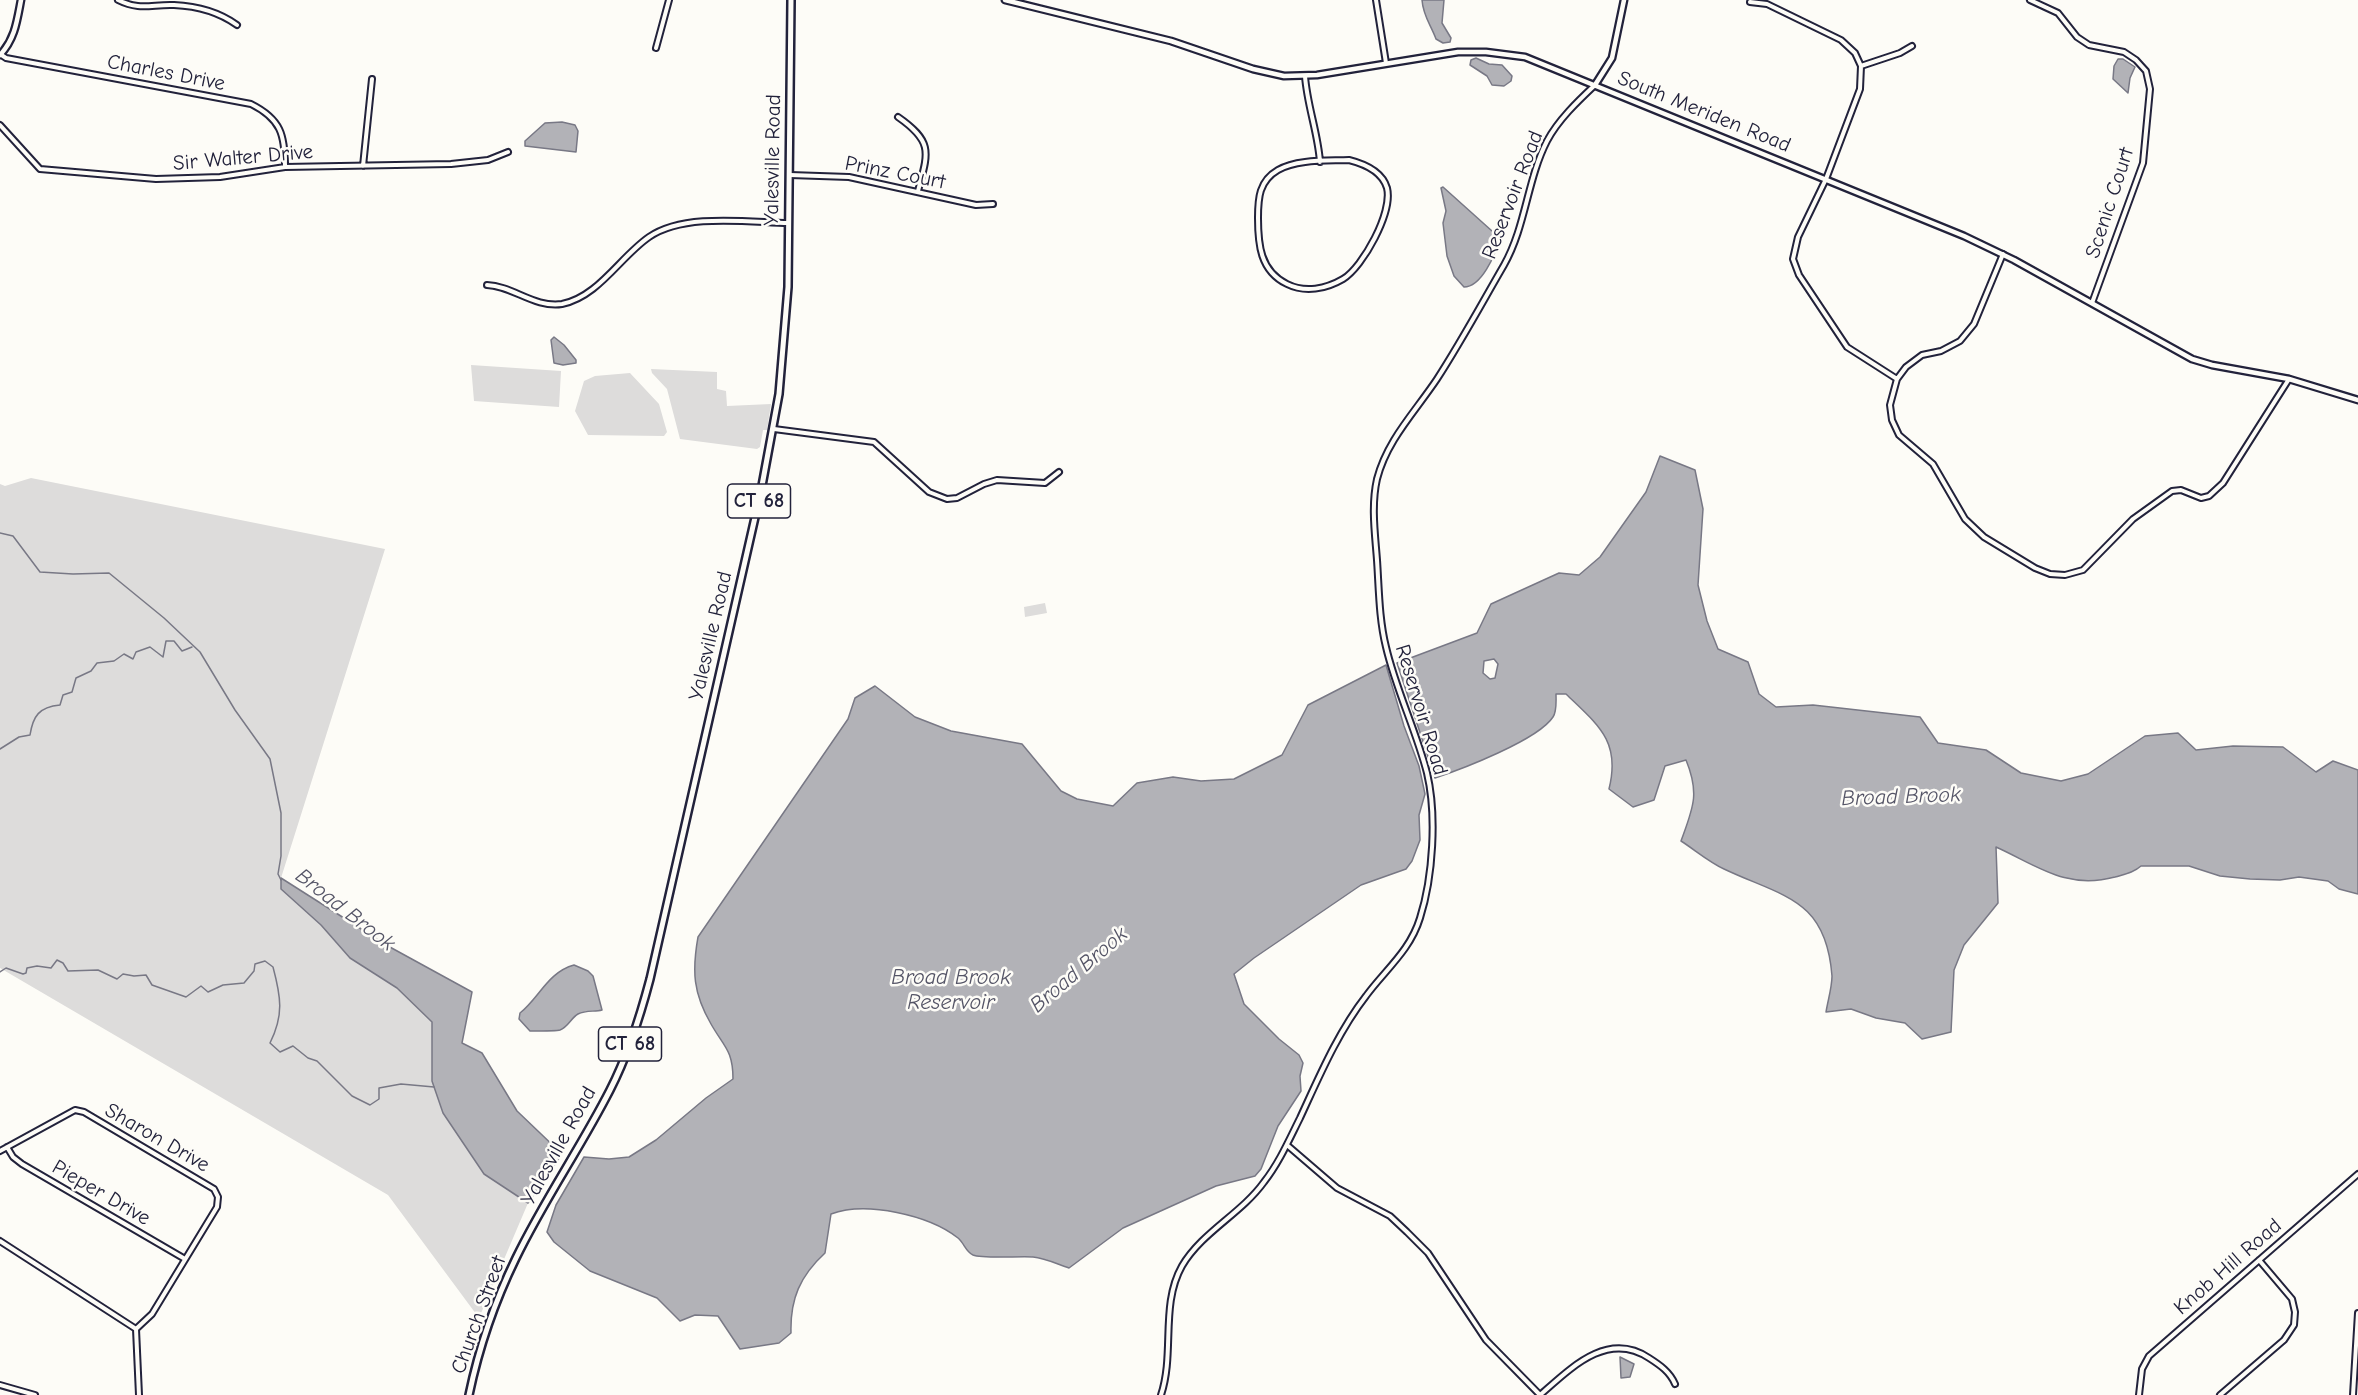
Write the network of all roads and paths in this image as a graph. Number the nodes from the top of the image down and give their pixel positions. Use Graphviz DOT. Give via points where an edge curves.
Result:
graph roads {
  1 [pos="21,0"];
  2 [pos="118,0"];
  3 [pos="669,0"];
  4 [pos="791,0"];
  5 [pos="1005,0"];
  6 [pos="1376,0"];
  7 [pos="1624,0"];
  8 [pos="2030,0"];
  9 [pos="1750,2"];
  10 [pos="237,25"];
  11 [pos="1912,46"];
  12 [pos="656,48"];
  13 [pos="0,55"];
  14 [pos="1386,63"];
  15 [pos="1861,66"];
  16 [pos="1305,76"];
  17 [pos="372,79"];
  18 [pos="1595,85"];
  19 [pos="898,117"];
  20 [pos="0,125"];
  21 [pos="508,152"];
  22 [pos="1320,162"];
  23 [pos="285,166"];
  24 [pos="363,166"];
  25 [pos="790,175"];
  26 [pos="1826,179"];
  27 [pos="918,191"];
  28 [pos="993,204"];
  29 [pos="789,223"];
  30 [pos="2003,254"];
  31 [pos="487,285"];
  32 [pos="2092,303"];
  33 [pos="1897,379"];
  34 [pos="2289,379"];
  35 [pos="2358,400"];
  36 [pos="774,429"];
  37 [pos="1059,472"];
  38 [pos="1287,1145"];
  39 [pos="7,1147"];
  40 [pos="0,1151"];
  41 [pos="2358,1174"];
  42 [pos="2353,1178"];
  43 [pos="2358,1184"];
  44 [pos="0,1242"];
  45 [pos="522,1247"];
  46 [pos="185,1259"];
  47 [pos="2259,1260"];
  48 [pos="2358,1312"];
  49 [pos="136,1329"];
  50 [pos="1675,1384"];
  51 [pos="0,1385"];
  52 [pos="35,1395"];
  53 [pos="139,1395"];
  54 [pos="469,1395"];
  55 [pos="1161,1395"];
  56 [pos="1540,1395"];
  57 [pos="2139,1395"];
  58 [pos="2220,1395"];
  59 [pos="2353,1395"];
  1 -- 13 [label="main road" via="14,33"];
  2 -- 10 [label="street" via="146,8 200,8"];
  3 -- 12 [label="street"];
  4 -- 25 [label="main road, Yalesville Road / CT 68"];
  5 -- 16 [label="main road, South Meriden Road" via="1171,41 1263,72"];
  6 -- 14 [label="street"];
  7 -- 18 [label="main road" via="1612,58"];
  8 -- 32 [label="street, Scenic Court" via="2058,13 2077,37 2089,45 2124,52 2136,60 2145,71 2150,89 2143,163"];
  9 -- 15 [label="street" via="1767,4 1841,40 1855,53"];
  11 -- 15 [label="street" via="1900,54"];
  13 -- 23 [label="street, Charles Drive" via="251,104 267,112 280,128"];
  14 -- 16 [label="main road, South Meriden Road"];
  14 -- 18 [label="main road, South Meriden Road" via="1458,52 1500,53 1537,61"];
  15 -- 26 [label="street" via="1860,90"];
  16 -- 22 [label="street"];
  17 -- 24 [label="street"];
  18 -- 26 [label="main road, South Meriden Road"];
  18 -- 38 [label="street, Reservoir Road" via="1550,135 1511,252 1448,361 1394,439 1379,474 1374,519 1383,634 1431,792 1427,889 1410,942 1348,1023"];
  19 -- 27 [label="street" via="915,129 924,142 927,157"];
  20 -- 23 [label="street, Sir Walter Drive" via="40,169 50,171 156,179 220,177"];
  21 -- 24 [label="street, Sir Walter Drive" via="488,160 451,164"];
  22 -- 22 [label="street" via="1278,170 1267,179 1258,198 1259,251 1280,280 1303,289 1325,288 1346,278 1378,236 1388,198 1381,177 1368,165 1349,160"];
  23 -- 24 [label="street, Sir Walter Drive"];
  25 -- 27 [label="street, Prinz Court" via="849,177"];
  25 -- 29 [label="main road, Yalesville Road / CT 68"];
  26 -- 30 [label="main road, South Meriden Road"];
  26 -- 33 [label="street" via="1794,248 1795,267 1847,347"];
  27 -- 28 [label="street, Prinz Court" via="976,205"];
  29 -- 31 [label="street" via="695,222 674,226 649,237 577,299 560,304 538,303"];
  29 -- 36 [label="main road, Yalesville Road / CT 68" via="785,342"];
  30 -- 32 [label="main road, South Meriden Road"];
  30 -- 33 [label="street" via="1974,324 1960,341 1922,355"];
  32 -- 34 [label="main road, South Meriden Road" via="2192,359"];
  33 -- 34 [label="street" via="1890,405 1899,435 1933,464 1965,519 1984,537 2035,568 2065,575 2083,570 2133,519 2172,491 2181,490 2201,498 2209,496 2223,483"];
  34 -- 35 [label="main road, South Meriden Road"];
  36 -- 37 [label="street" via="874,442 929,492 947,499 997,480 1045,483"];
  36 -- 45 [label="main road, Yalesville Road / CT 68" via="640,1015 610,1089"];
  38 -- 55 [label="street, Reservoir Road" via="1266,1181 1199,1244 1183,1265 1170,1301 1168,1357"];
  38 -- 56 [label="street" via="1337,1188 1390,1216 1407,1232 1428,1253 1486,1340"];
  39 -- 40 [label="street, Sharon Drive"];
  39 -- 46 [label="street, Pieper Drive" via="22,1164"];
  39 -- 46 [label="street, Sharon Drive" via="75,1110 214,1189 218,1207"];
  41 -- 42 [label="street, Knob Hill Road"];
  42 -- 43 [label="street"];
  42 -- 47 [label="street, Knob Hill Road"];
  44 -- 49 [label="street"];
  45 -- 54 [label="main road, Church Street / CT 68" via="489,1322"];
  46 -- 49 [label="street, Sharon Drive" via="152,1314"];
  47 -- 57 [label="street, Knob Hill Road" via="2149,1356 2142,1369"];
  47 -- 58 [label="street" via="2292,1299 2294,1325 2284,1340"];
  48 -- 59 [label="street"];
  49 -- 53 [label="street"];
  50 -- 56 [label="street" via="1660,1365 1644,1354 1618,1347 1594,1353"];
  51 -- 52 [label="street"];
}
